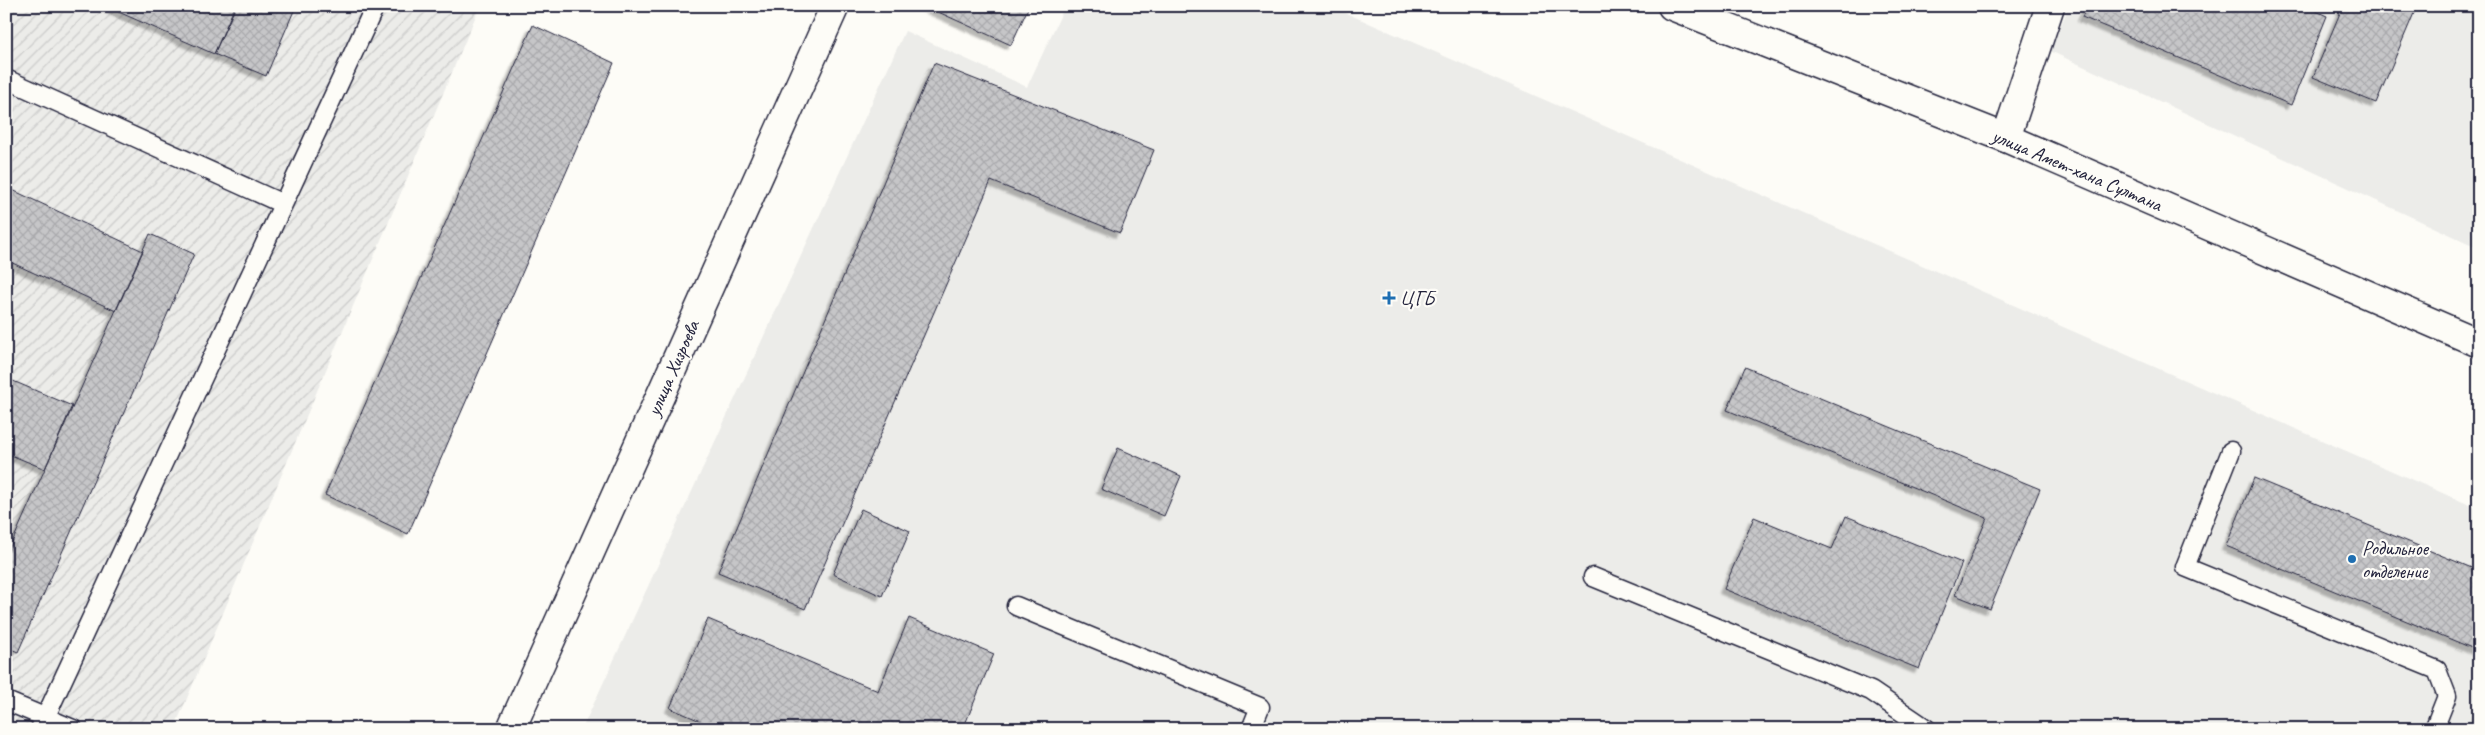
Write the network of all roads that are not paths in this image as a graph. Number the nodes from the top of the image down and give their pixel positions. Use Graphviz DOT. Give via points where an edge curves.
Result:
graph roads {
  1 [pos="375,6"];
  2 [pos="835,6"];
  3 [pos="1672,6"];
  4 [pos="2050,6"];
  5 [pos="6,79"];
  6 [pos="2006,138"];
  7 [pos="282,204"];
  8 [pos="2479,343"];
  9 [pos="2231,451"];
  10 [pos="1593,577"];
  11 [pos="1016,606"];
  12 [pos="6,701"];
  13 [pos="43,723"];
  14 [pos="73,729"];
  15 [pos="510,729"];
  16 [pos="1252,729"];
  17 [pos="1927,729"];
  18 [pos="2434,729"];
  1 -- 7 [label="lane"];
  2 -- 15 [label="street, улица Хизроева"];
  3 -- 6 [label="street, улица Амет-хана Султана"];
  4 -- 6 [label="street"];
  5 -- 7 [label="lane"];
  6 -- 8 [label="street, улица Амет-хана Султана"];
  7 -- 13 [label="lane"];
  9 -- 18 [label="lane" via="2185,567 2437,670 2447,696"];
  10 -- 17 [label="lane" via="1871,691"];
  11 -- 16 [label="lane" via="1260,707"];
  12 -- 13 [label="lane"];
  13 -- 14 [label="lane"];
}
